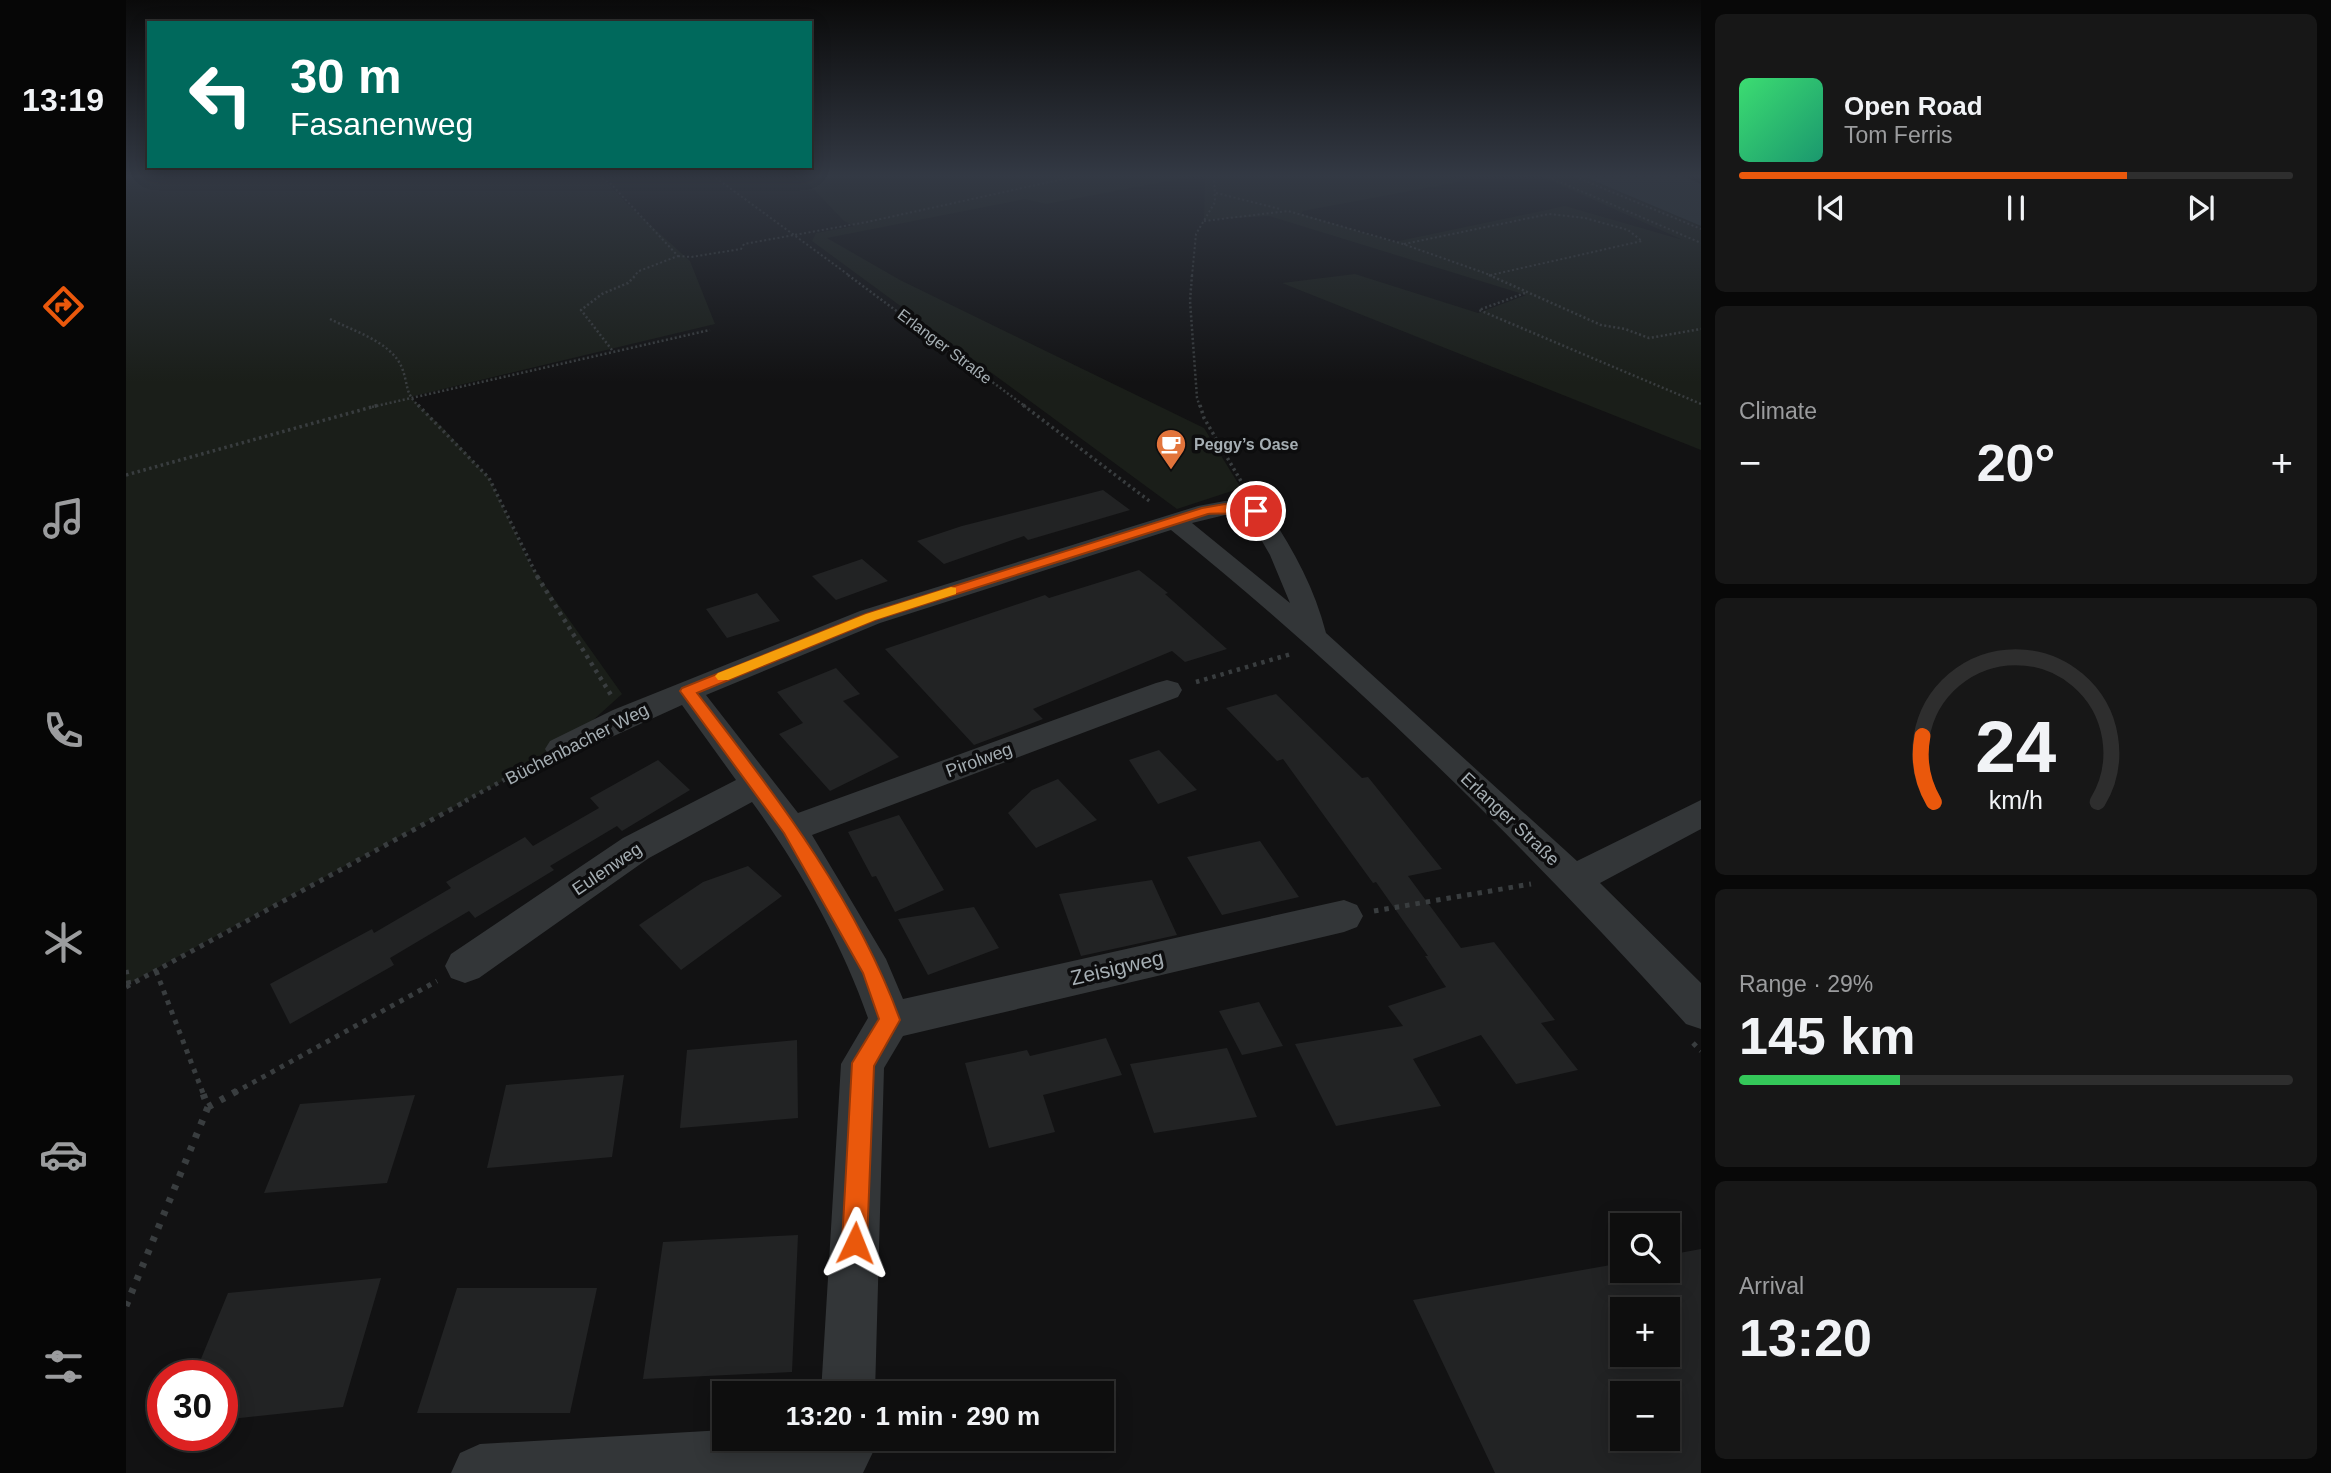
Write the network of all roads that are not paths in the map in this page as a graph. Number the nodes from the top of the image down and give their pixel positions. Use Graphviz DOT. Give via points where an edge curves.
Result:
graph roads {
  1 [pos="1175,521"];
  2 [pos="1305,643"];
  3 [pos="1167,690"];
  4 [pos="687,691"];
  5 [pos="561,749"];
  6 [pos="757,784"];
  7 [pos="1701,813"];
  8 [pos="791,829"];
  9 [pos="1574,880"];
  10 [pos="1344,916"];
  11 [pos="465,966"];
  12 [pos="1701,1011"];
  13 [pos="890,1020"];
  14 [pos="849,1381"];
  15 [pos="846,1455"];
  16 [pos="480,1473"];
  1 -- 2 [label="street, Erlanger Straße" via="1252,581"];
  1 -- 2 [label="street, Erlanger Straße" via="1225,508 1256,511 1298,588"];
  1 -- 4 [label="street, Büchenbacher Weg" via="870,617"];
  2 -- 9 [label="street, Erlanger Straße"];
  3 -- 8 [label="street, Pirolweg"];
  4 -- 5 [label="street, Büchenbacher Weg" via="624,716"];
  4 -- 6 [label="street"];
  6 -- 8 [label="street"];
  6 -- 11 [label="street, Eulenweg" via="636,848"];
  7 -- 9 [label="street"];
  8 -- 13 [label="street" via="872,971"];
  9 -- 12 [label="street, Erlanger Straße"];
  10 -- 13 [label="street, Zeisigweg"];
  13 -- 14 [label="street" via="863,1063"];
  15 -- 16 [label="street"];
}
